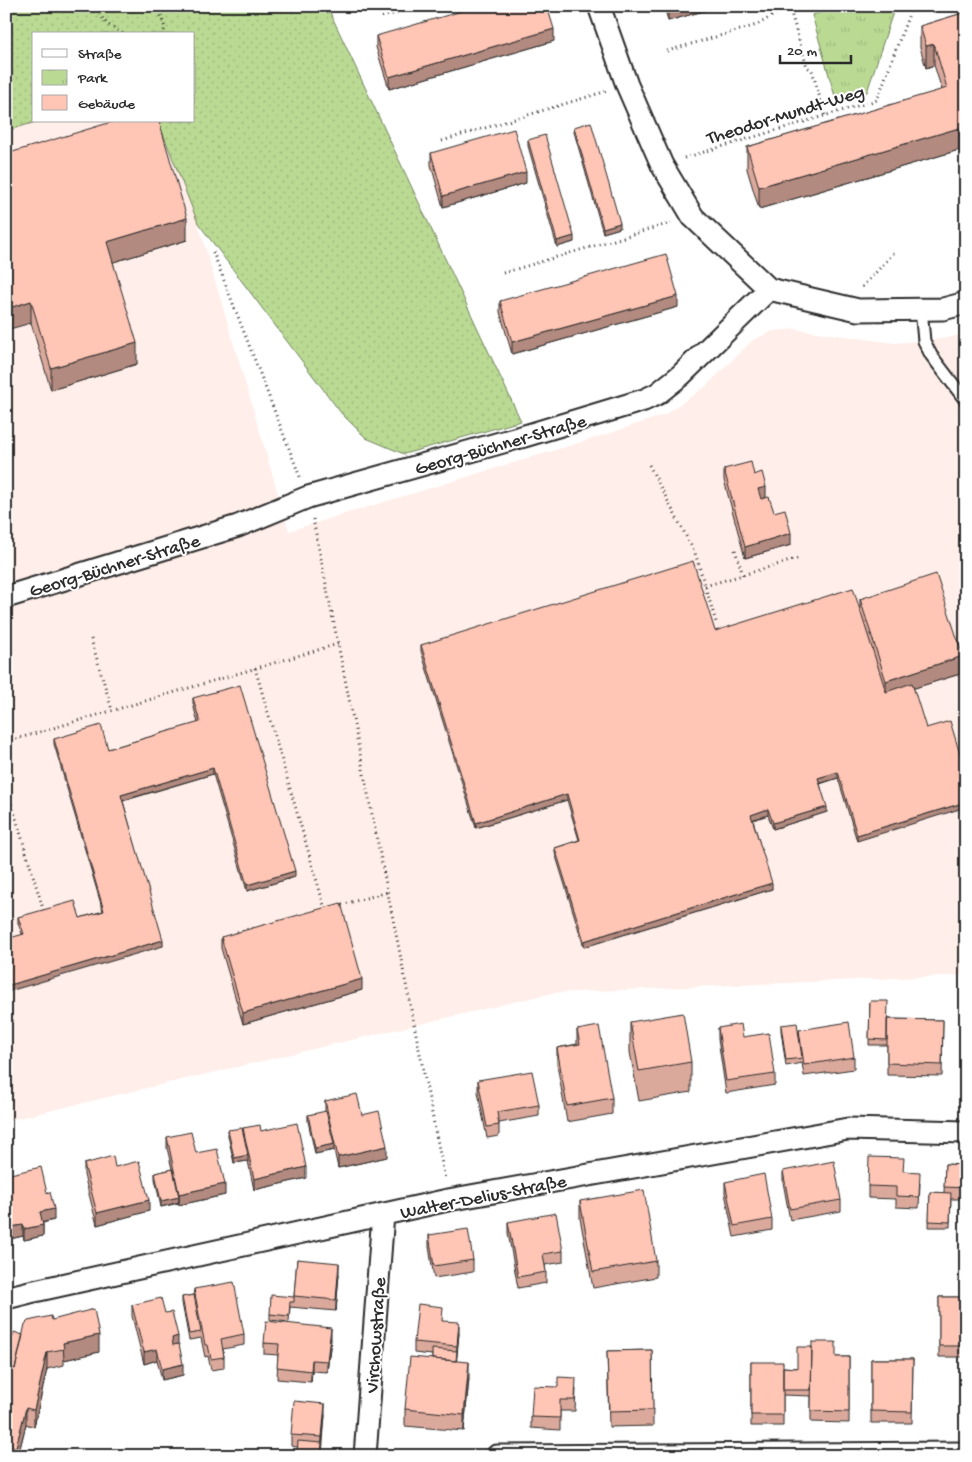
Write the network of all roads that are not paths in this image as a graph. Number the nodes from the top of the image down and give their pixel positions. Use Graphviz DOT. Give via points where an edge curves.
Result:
graph roads {
  1 [pos="599,6"];
  2 [pos="769,289"];
  3 [pos="966,302"];
  4 [pos="921,309"];
  5 [pos="966,401"];
  6 [pos="6,597"];
  7 [pos="966,1132"];
  8 [pos="383,1214"];
  9 [pos="6,1298"];
  10 [pos="966,1453"];
  11 [pos="366,1456"];
  12 [pos="496,1456"];
  1 -- 2 [label="street" via="627,85 662,165 694,217"];
  2 -- 4 [label="street" via="858,310"];
  2 -- 6 [label="street, Georg-Büchner-Straße" via="681,375 644,400 308,497 238,526"];
  3 -- 4 [label="street"];
  4 -- 5 [label="lane" via="924,341"];
  7 -- 8 [label="street, Walter-Delius-Straße" via="848,1129"];
  8 -- 9 [label="street, Walter-Delius-Straße"];
  8 -- 11 [label="street, Virchowstraße"];
  10 -- 12 [label="street"];
}
